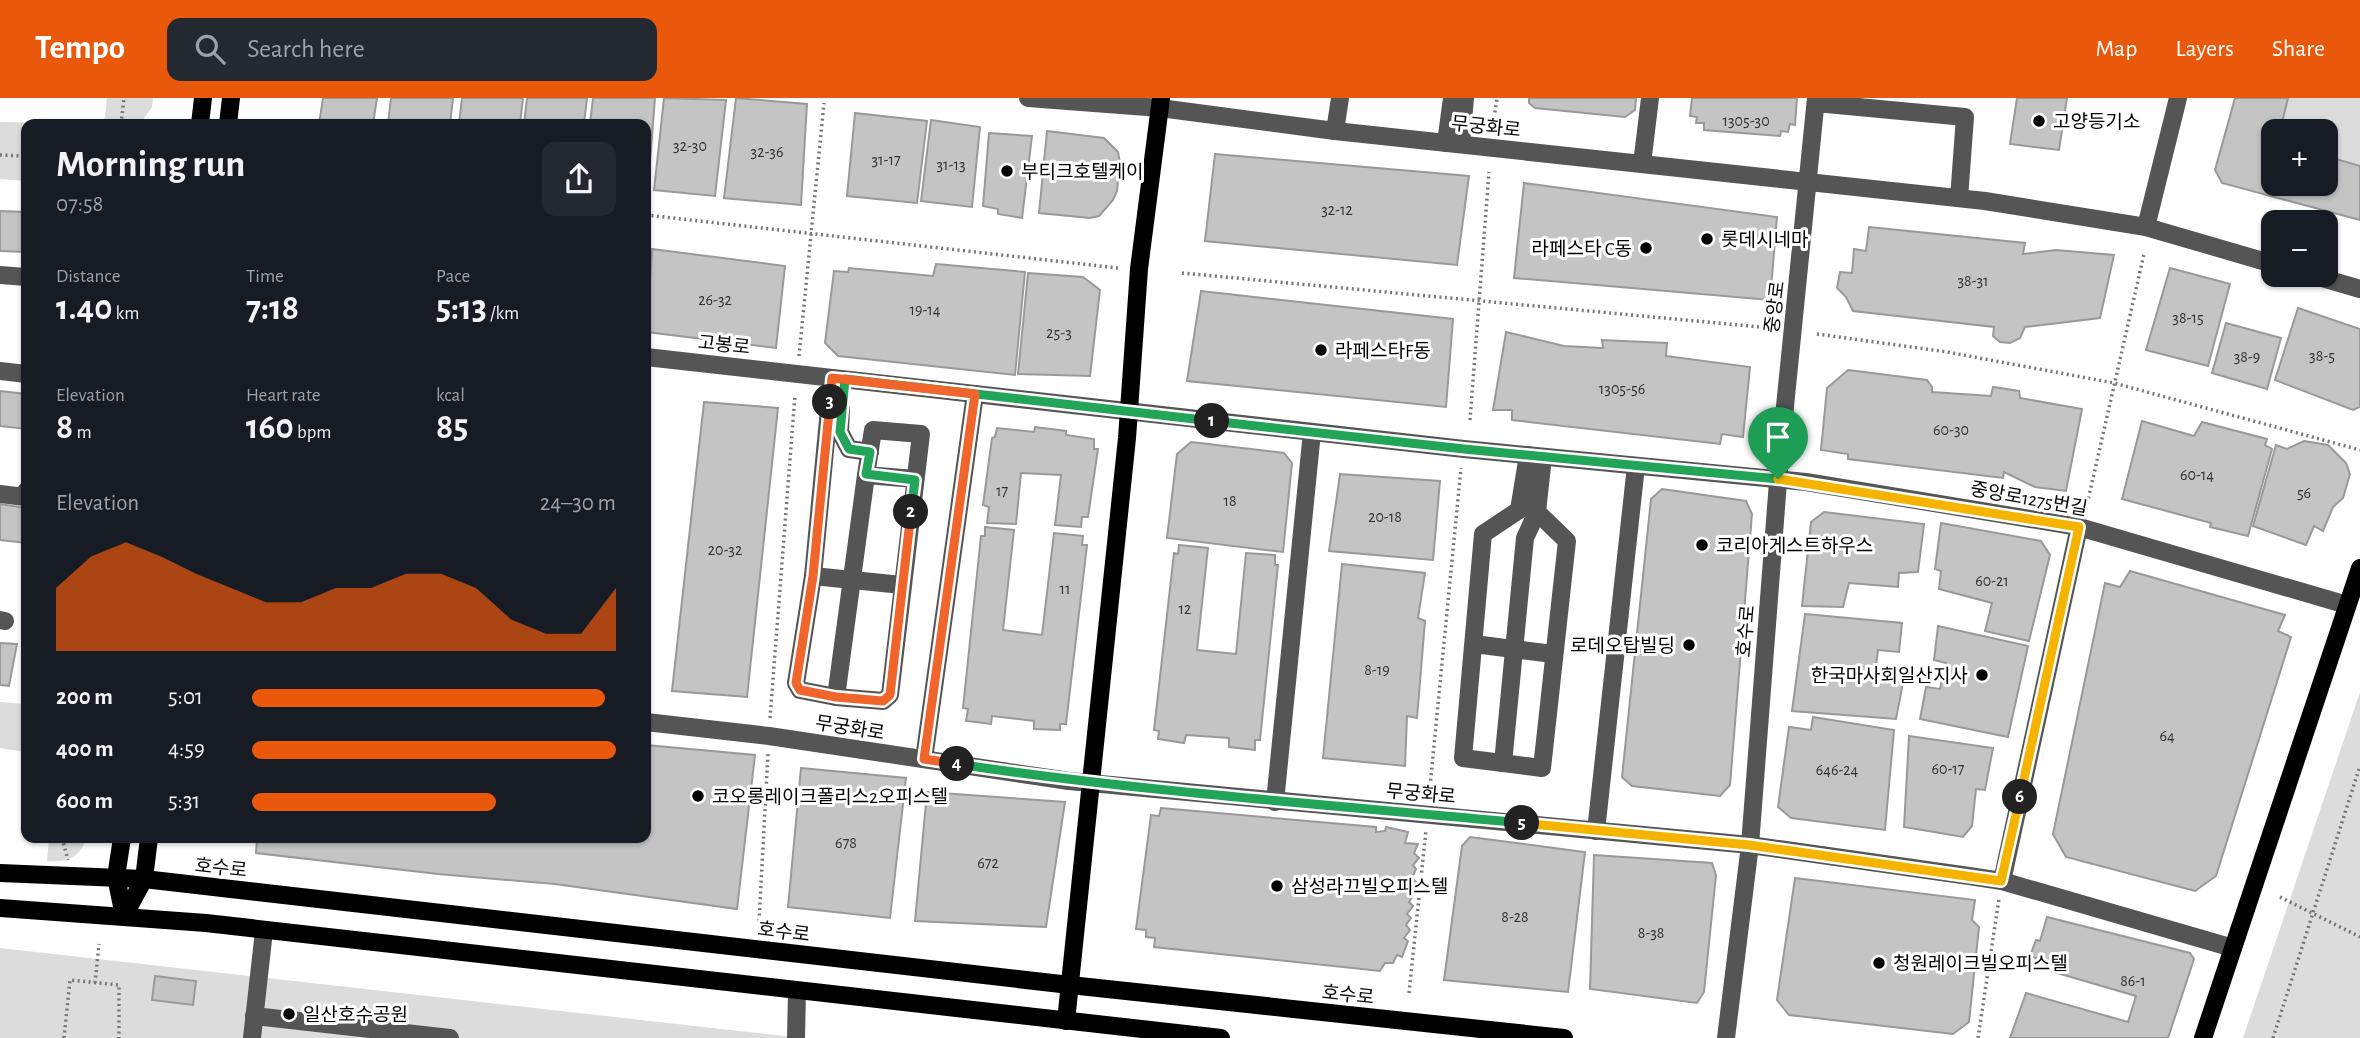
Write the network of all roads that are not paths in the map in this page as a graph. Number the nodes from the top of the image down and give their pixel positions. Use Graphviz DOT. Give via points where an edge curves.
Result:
graph roads {
  1 [pos="203,98"];
  2 [pos="232,98"];
  3 [pos="1028,98"];
  4 [pos="1340,98"];
  5 [pos="1452,98"];
  6 [pos="1465,98"];
  7 [pos="1650,98"];
  8 [pos="2178,98"];
  9 [pos="1816,100"];
  10 [pos="1161,103"];
  11 [pos="201,119"];
  12 [pos="229,119"];
  13 [pos="1335,131"];
  14 [pos="1453,144"];
  15 [pos="1642,164"];
  16 [pos="1809,180"];
  17 [pos="1959,198"];
  18 [pos="2146,227"];
  19 [pos="2261,261"];
  20 [pos="0,275"];
  21 [pos="21,277"];
  22 [pos="2338,283"];
  23 [pos="2360,289"];
  24 [pos="651,357"];
  25 [pos="0,371"];
  26 [pos="21,373"];
  27 [pos="839,378"];
  28 [pos="975,394"];
  29 [pos="1128,412"];
  30 [pos="1312,432"];
  31 [pos="870,452"];
  32 [pos="1535,456"];
  33 [pos="1636,466"];
  34 [pos="866,474"];
  35 [pos="1778,479"];
  36 [pos="915,480"];
  37 [pos="0,494"];
  38 [pos="21,496"];
  39 [pos="1537,512"];
  40 [pos="2079,527"];
  41 [pos="2360,569"];
  42 [pos="813,576"];
  43 [pos="853,580"];
  44 [pos="902,585"];
  45 [pos="2347,605"];
  46 [pos="1474,644"];
  47 [pos="1514,650"];
  48 [pos="1553,654"];
  49 [pos="836,697"];
  50 [pos="651,723"];
  51 [pos="924,759"];
  52 [pos="1503,763"];
  53 [pos="1089,783"];
  54 [pos="1275,802"];
  55 [pos="1596,831"];
  56 [pos="121,843"];
  57 [pos="148,843"];
  58 [pos="1749,845"];
  59 [pos="0,873"];
  60 [pos="116,877"];
  61 [pos="144,879"];
  62 [pos="2000,890"];
  63 [pos="0,908"];
  64 [pos="124,916"];
  65 [pos="264,931"];
  66 [pos="2233,948"];
  67 [pos="1070,985"];
  68 [pos="797,991"];
  69 [pos="254,1016"];
  70 [pos="1066,1021"];
  71 [pos="252,1038"];
  72 [pos="450,1038"];
  73 [pos="796,1038"];
  74 [pos="1221,1038"];
  75 [pos="1564,1038"];
  76 [pos="1726,1038"];
  77 [pos="2203,1038"];
  1 -- 11 [label="main road"];
  2 -- 12 [label="main road"];
  3 -- 10 [label="street, 무궁화로"];
  4 -- 13 [label="street"];
  5 -- 14 [label="street"];
  6 -- 14 [label="street"];
  7 -- 15 [label="street"];
  8 -- 18 [label="street"];
  9 -- 16 [label="street, 중앙로"];
  9 -- 17 [label="street" via="1965,117"];
  10 -- 13 [label="street, 무궁화로"];
  10 -- 29 [label="main road" via="1139,270"];
  13 -- 14 [label="street, 무궁화로"];
  14 -- 15 [label="street, 무궁화로"];
  15 -- 16 [label="street, 무궁화로"];
  16 -- 17 [label="street"];
  16 -- 35 [label="street, 중앙로"];
  17 -- 18 [label="street"];
  18 -- 19 [label="street"];
  20 -- 21 [label="street"];
  22 -- 23 [label="street"];
  24 -- 27 [label="street, 고봉로" via="798,365"];
  25 -- 26 [label="street"];
  27 -- 28 [label="street"];
  27 -- 31 [label="street" via="840,432 849,449"];
  27 -- 42 [label="street"];
  28 -- 29 [label="street"];
  28 -- 51 [label="street"];
  29 -- 30 [label="street"];
  29 -- 53 [label="main road"];
  30 -- 32 [label="street"];
  30 -- 54 [label="street"];
  31 -- 34 [label="street"];
  31 -- 36 [label="street" via="873,430 922,434"];
  32 -- 33 [label="street"];
  32 -- 39 [label="street"];
  32 -- 46 [label="street" via="1520,510 1483,534"];
  33 -- 35 [label="street"];
  33 -- 55 [label="street"];
  34 -- 36 [label="street"];
  34 -- 43 [label="street"];
  35 -- 40 [label="street, 중앙로1275번길"];
  35 -- 58 [label="street, 호수로"];
  36 -- 44 [label="street"];
  37 -- 38 [label="street"];
  39 -- 47 [label="street" via="1525,538"];
  39 -- 48 [label="street" via="1567,541"];
  40 -- 45 [label="street, 중앙로1275번길"];
  40 -- 62 [label="street"];
  41 -- 45 [label="main road"];
  42 -- 43 [label="street"];
  42 -- 49 [label="street" via="796,683 804,692"];
  43 -- 44 [label="street"];
  43 -- 49 [label="street"];
  44 -- 49 [label="street" via="890,695 883,701"];
  45 -- 66 [label="main road"];
  46 -- 47 [label="street"];
  46 -- 52 [label="street" via="1463,758"];
  47 -- 48 [label="street"];
  47 -- 52 [label="street"];
  48 -- 52 [label="street" via="1542,768"];
  50 -- 51 [label="street, 무궁화로"];
  51 -- 53 [label="street, 무궁화로"];
  53 -- 54 [label="street, 무궁화로"];
  53 -- 67 [label="main road"];
  54 -- 55 [label="street, 무궁화로"];
  55 -- 58 [label="street, 무궁화로"];
  56 -- 60 [label="main road"];
  57 -- 61 [label="main road"];
  58 -- 62 [label="street"];
  58 -- 76 [label="street, 호수로"];
  59 -- 60 [label="main road, 호수로"];
  60 -- 61 [label="main road, 호수로"];
  60 -- 64 [label="main road"];
  61 -- 64 [label="main road"];
  61 -- 67 [label="main road, 호수로"];
  62 -- 66 [label="street"];
  63 -- 64 [label="main road"];
  64 -- 65 [label="main road"];
  65 -- 68 [label="main road"];
  65 -- 69 [label="street"];
  66 -- 77 [label="main road"];
  67 -- 70 [label="main road"];
  67 -- 75 [label="main road, 호수로"];
  68 -- 70 [label="main road"];
  68 -- 73 [label="street"];
  69 -- 71 [label="street"];
  69 -- 72 [label="street"];
  70 -- 74 [label="main road"];
}
